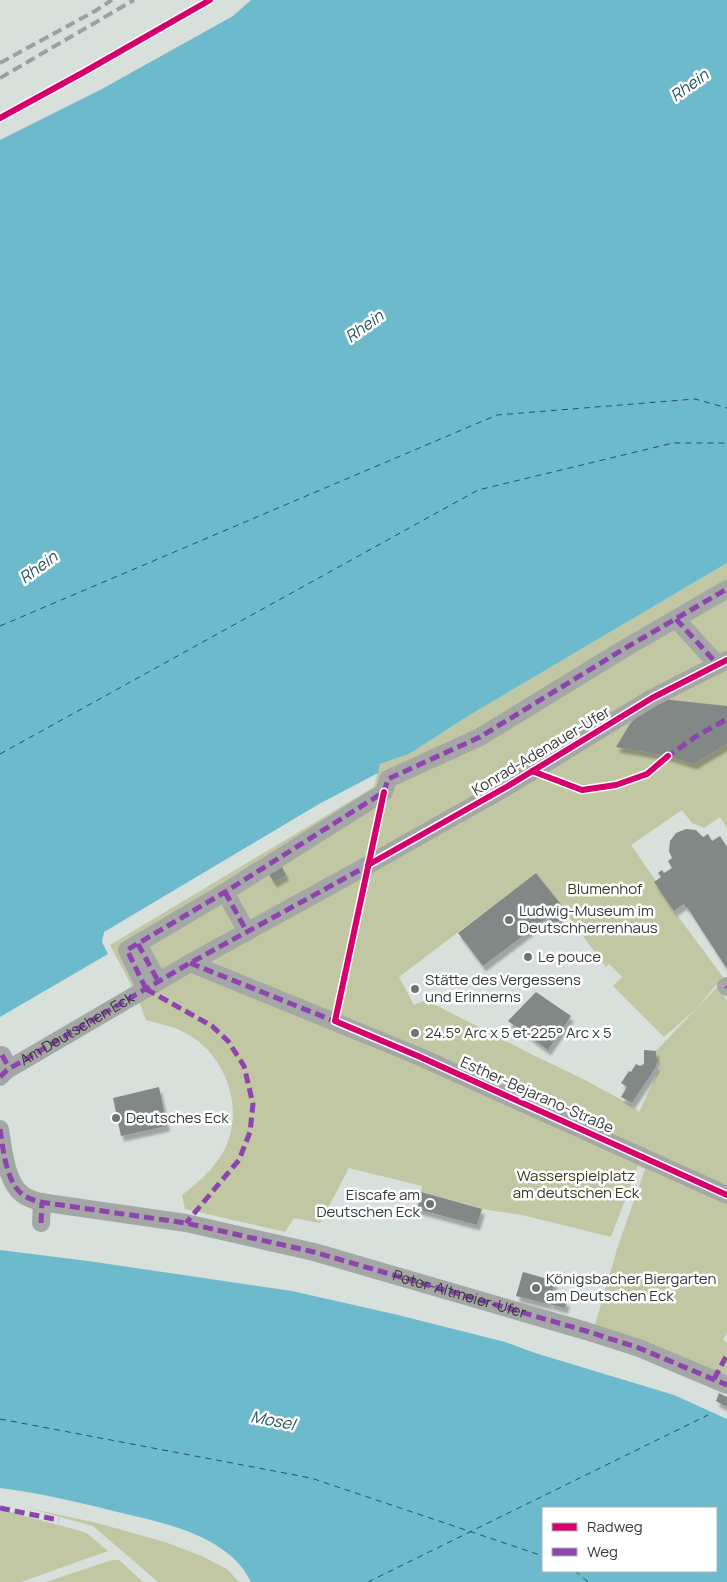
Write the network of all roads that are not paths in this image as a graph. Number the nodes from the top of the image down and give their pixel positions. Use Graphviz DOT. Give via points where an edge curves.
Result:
graph roads {
  1 [pos="727,589"];
  2 [pos="676,619"];
  3 [pos="723,663"];
  4 [pos="225,892"];
  5 [pos="247,932"];
  6 [pos="190,962"];
  7 [pos="152,985"];
  8 [pos="4,1067"];
  9 [pos="0,1129"];
  10 [pos="727,1195"];
  11 [pos="42,1202"];
  12 [pos="41,1223"];
  13 [pos="727,1385"];
  1 -- 2 [label="street"];
  2 -- 3 [label="street, Konrad-Adenauer-Ufer"];
  2 -- 4 [label="street" via="480,737 388,779 384,792"];
  3 -- 5 [label="street, Konrad-Adenauer-Ufer" via="652,698 508,786"];
  4 -- 5 [label="street"];
  4 -- 7 [label="street" via="138,944"];
  5 -- 6 [label="street, Konrad-Adenauer-Ufer"];
  6 -- 7 [label="street, Konrad-Adenauer-Ufer"];
  6 -- 10 [label="street, Esther-Bejarano-Straße" via="418,1056"];
  7 -- 8 [label="street, Am Deutschen Eck"];
  9 -- 11 [label="street" via="14,1186 21,1194"];
  11 -- 12 [label="street"];
  11 -- 13 [label="street, Peter-Altmeier-Ufer" via="186,1223 314,1252 639,1348"];
}
